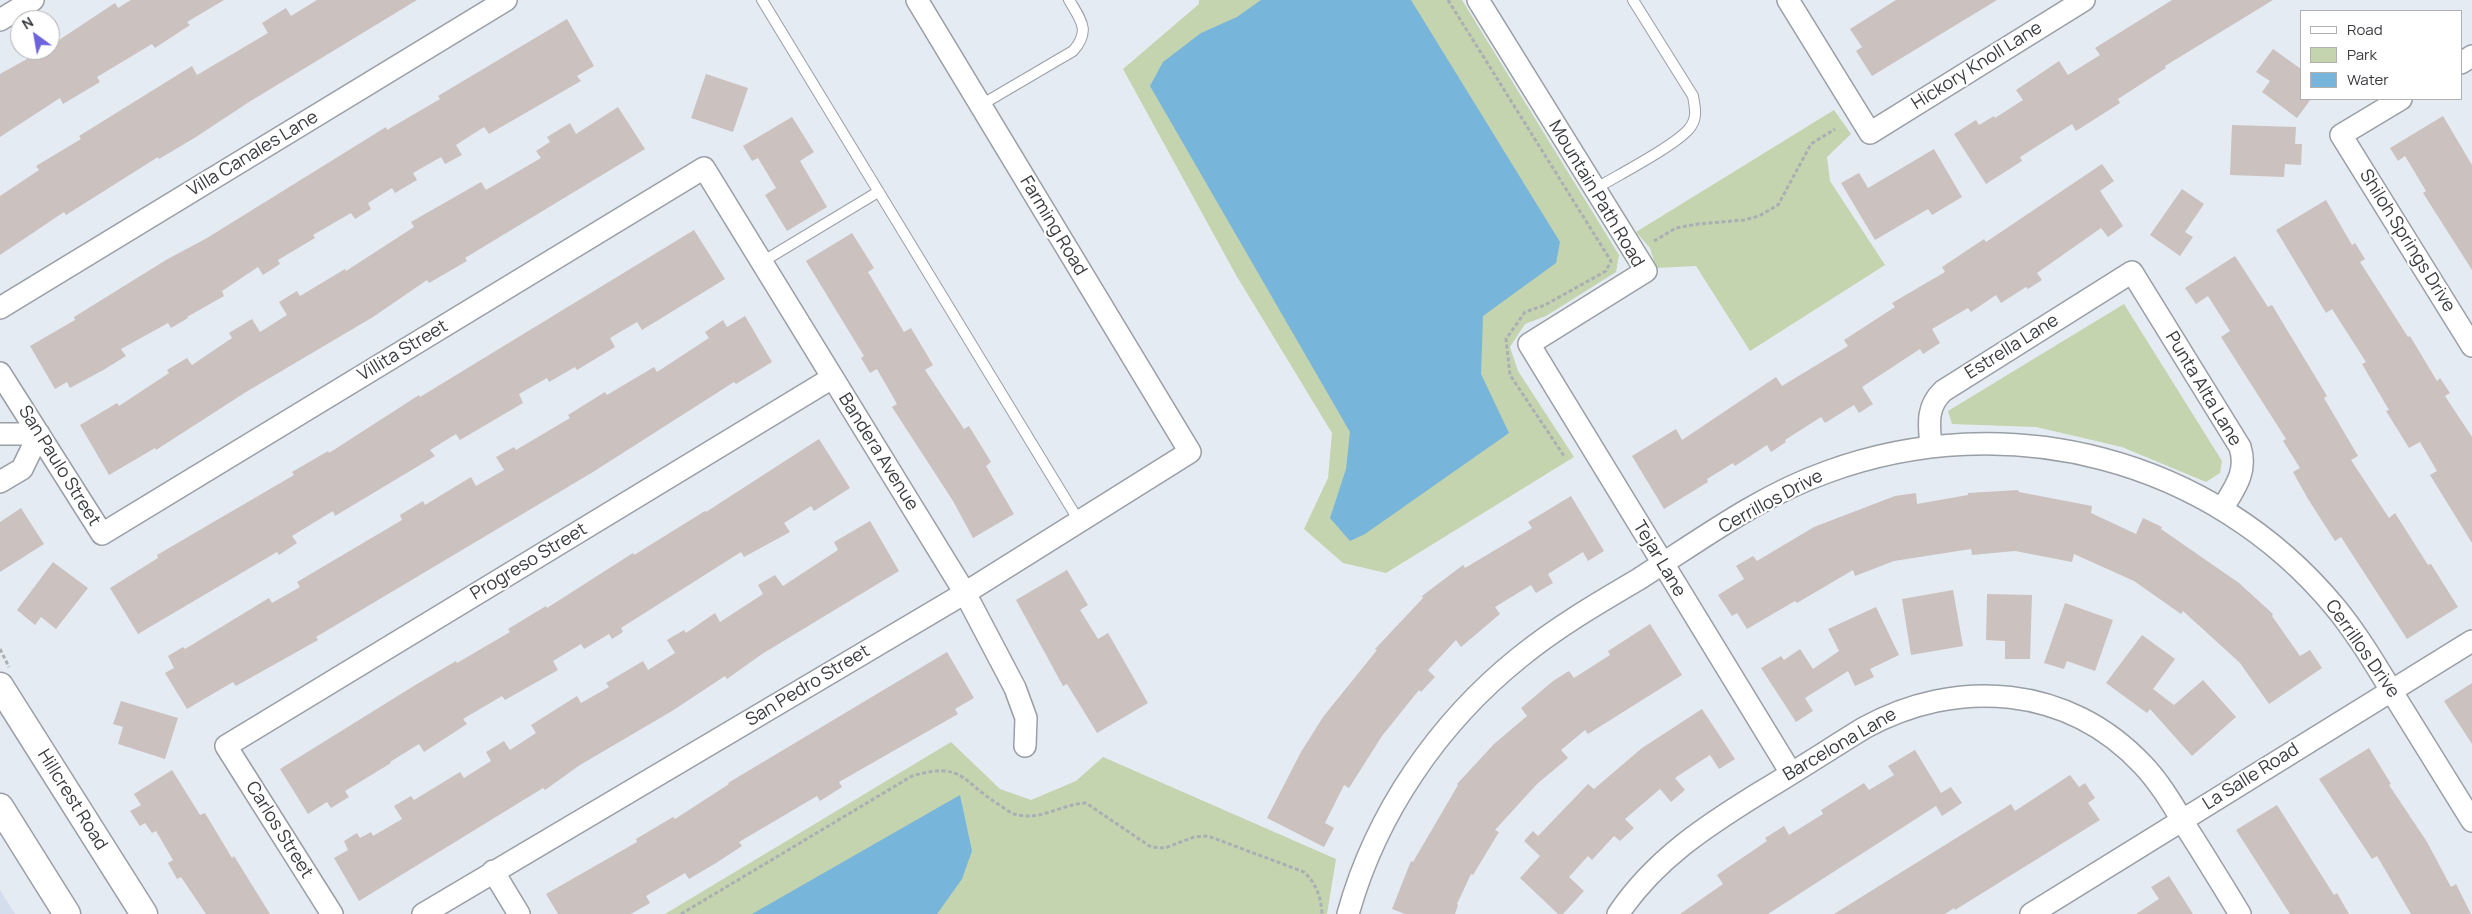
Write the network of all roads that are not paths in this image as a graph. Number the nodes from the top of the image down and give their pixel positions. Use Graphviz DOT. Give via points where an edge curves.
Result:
graph roads {
  1 [pos="33,0"];
  2 [pos="506,0"];
  3 [pos="762,0"];
  4 [pos="917,0"];
  5 [pos="1070,0"];
  6 [pos="1478,0"];
  7 [pos="1633,0"];
  8 [pos="1788,0"];
  9 [pos="2084,0"];
  10 [pos="0,20"];
  11 [pos="2399,100"];
  12 [pos="980,105"];
  13 [pos="704,168"];
  14 [pos="1595,189"];
  15 [pos="878,192"];
  16 [pos="762,262"];
  17 [pos="2132,272"];
  18 [pos="0,308"];
  19 [pos="1529,344"];
  20 [pos="2472,346"];
  21 [pos="0,373"];
  22 [pos="832,378"];
  23 [pos="0,434"];
  24 [pos="39,434"];
  25 [pos="1931,446"];
  26 [pos="1190,452"];
  27 [pos="0,482"];
  28 [pos="2222,509"];
  29 [pos="1078,521"];
  30 [pos="102,534"];
  31 [pos="1662,564"];
  32 [pos="965,594"];
  33 [pos="2472,641"];
  34 [pos="0,686"];
  35 [pos="2391,691"];
  36 [pos="226,746"];
  37 [pos="1024,746"];
  38 [pos="1791,773"];
  39 [pos="0,807"];
  40 [pos="2182,820"];
  41 [pos="2472,821"];
  42 [pos="493,871"];
  43 [pos="67,914"];
  44 [pos="144,914"];
  45 [pos="332,914"];
  46 [pos="423,914"];
  47 [pos="519,914"];
  48 [pos="1348,914"];
  49 [pos="1618,914"];
  50 [pos="2031,914"];
  51 [pos="2240,914"];
  1 -- 10 [label="street"];
  2 -- 18 [label="street, Villa Canales Lane"];
  3 -- 15 [label="lane"];
  4 -- 12 [label="street, Farming Road"];
  5 -- 12 [label="lane" via="1083,28 1079,44 1073,51"];
  6 -- 14 [label="street, Mountain Path Road"];
  7 -- 14 [label="lane" via="1692,96 1696,112 1690,128 1675,140"];
  8 -- 9 [label="street, Hickory Knoll Lane" via="1870,133"];
  11 -- 20 [label="street, Shiloh Springs Drive" via="2341,135"];
  12 -- 26 [label="street, Farming Road"];
  13 -- 16 [label="street, Bandera Avenue"];
  13 -- 30 [label="street, Villita Street"];
  14 -- 19 [label="street, Mountain Path Road" via="1646,271"];
  15 -- 16 [label="lane"];
  15 -- 29 [label="lane"];
  16 -- 22 [label="street, Bandera Avenue"];
  17 -- 25 [label="street, Estrella Lane" via="1943,391 1929,413"];
  17 -- 28 [label="street, Punta Alta Lane" via="2240,447 2242,472"];
  19 -- 31 [label="street, Tejar Lane"];
  21 -- 24 [label="street, San Paulo Street"];
  22 -- 32 [label="street, Bandera Avenue"];
  22 -- 36 [label="street, Progreso Street"];
  23 -- 24 [label="street"];
  24 -- 27 [label="street" via="22,469"];
  24 -- 30 [label="street, San Paulo Street"];
  25 -- 28 [label="street, Cerrillos Drive" via="1992,442 2082,453 2168,481"];
  25 -- 31 [label="street, Cerrillos Drive" via="1876,456 1823,473 1757,506"];
  26 -- 29 [label="street, San Pedro Street"];
  28 -- 35 [label="street, Cerrillos Drive" via="2271,544 2315,585 2353,631"];
  29 -- 32 [label="street, San Pedro Street"];
  31 -- 38 [label="street, Tejar Lane"];
  31 -- 48 [label="street, Cerrillos Drive" via="1545,638 1497,676 1454,720 1416,769 1385,822"];
  32 -- 37 [label="street, Bandera Avenue" via="1015,688 1026,718"];
  32 -- 42 [label="street, San Pedro Street"];
  33 -- 35 [label="street, La Salle Road"];
  34 -- 44 [label="street, Hillcrest Road"];
  35 -- 40 [label="street, La Salle Road"];
  35 -- 41 [label="street, Cerrillos Drive"];
  36 -- 45 [label="street, Carlos Street"];
  38 -- 40 [label="street, Barcelona Lane" via="1864,728 1903,709 1945,697 2010,696 2053,706 2110,736 2143,765"];
  38 -- 49 [label="street, Barcelona Lane" via="1674,850 1641,883"];
  39 -- 43 [label="street"];
  40 -- 50 [label="street, La Salle Road"];
  40 -- 51 [label="street, Barcelona Lane"];
  42 -- 46 [label="street, San Pedro Street"];
  42 -- 47 [label="street"];
}
